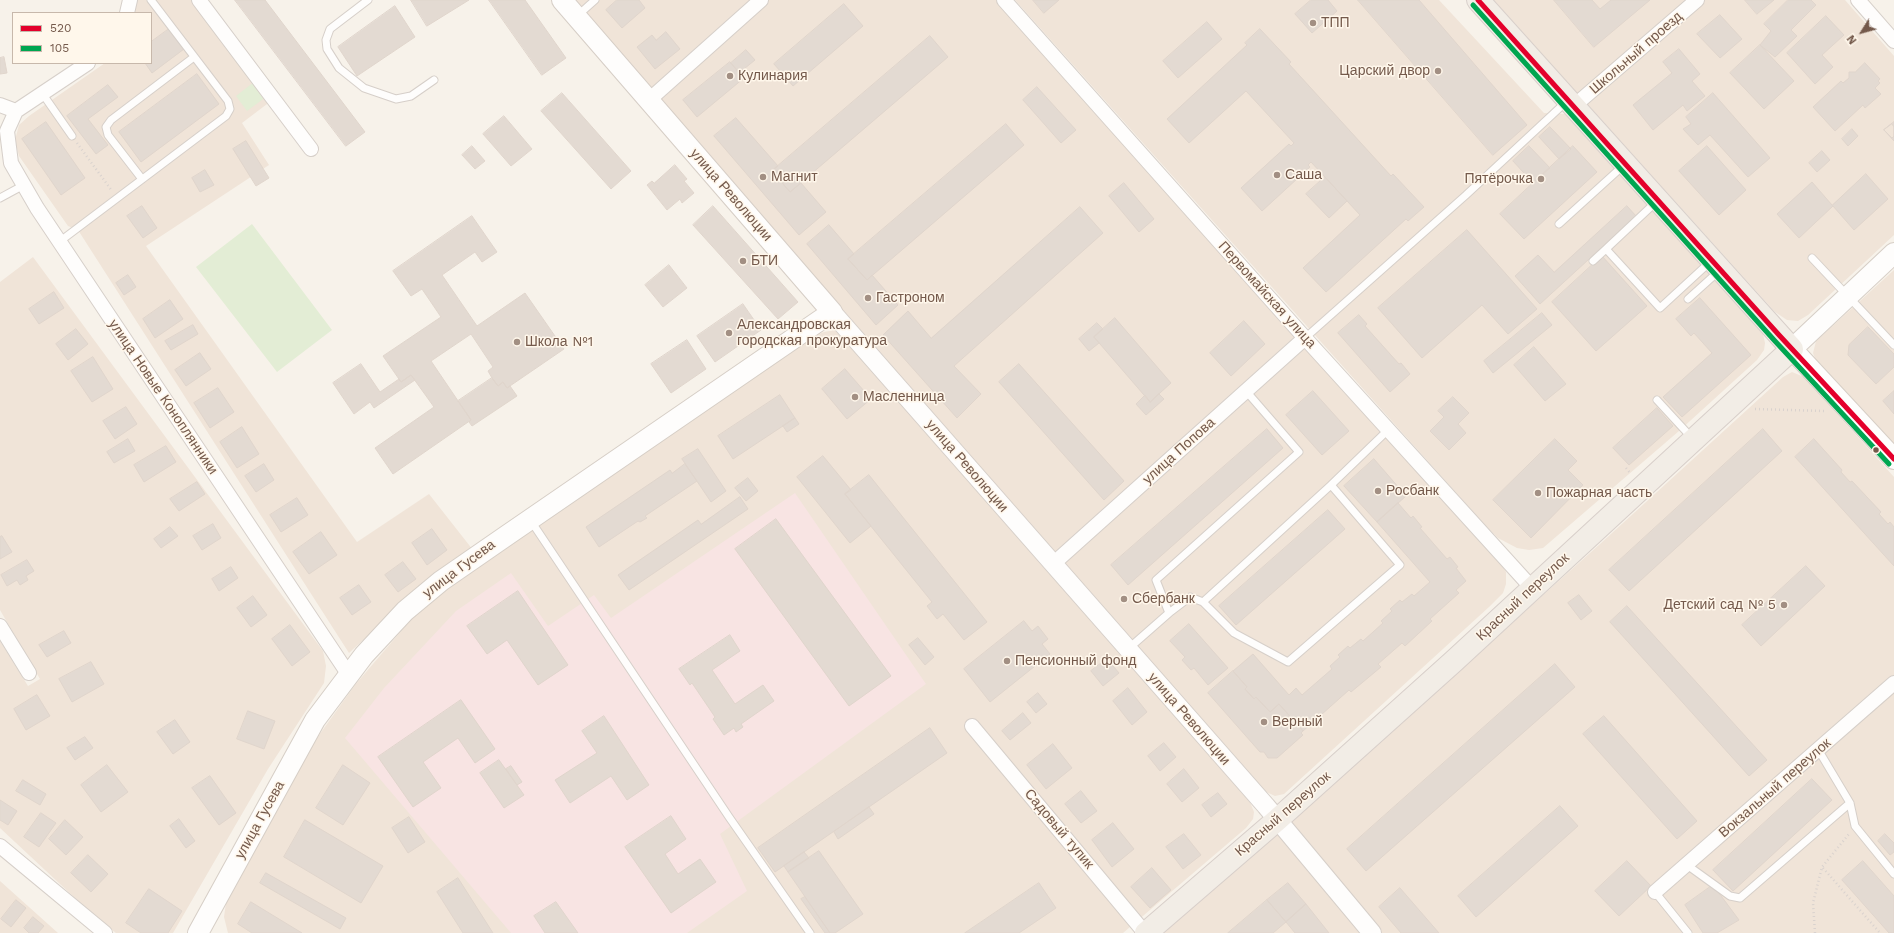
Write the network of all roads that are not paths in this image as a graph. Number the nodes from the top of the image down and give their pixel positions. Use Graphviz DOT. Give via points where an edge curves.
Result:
graph roads {
  1 [pos="130,0"];
  2 [pos="151,0"];
  3 [pos="199,0"];
  4 [pos="368,0"];
  5 [pos="562,0"];
  6 [pos="595,0"];
  7 [pos="761,0"];
  8 [pos="1004,0"];
  9 [pos="1478,0"];
  10 [pos="1697,0"];
  11 [pos="1858,0"];
  12 [pos="127,12"];
  13 [pos="576,17"];
  14 [pos="1894,41"];
  15 [pos="194,57"];
  16 [pos="86,64"];
  17 [pos="434,80"];
  18 [pos="42,93"];
  19 [pos="649,100"];
  20 [pos="1572,103"];
  21 [pos="0,104"];
  22 [pos="16,111"];
  23 [pos="72,136"];
  24 [pos="311,149"];
  25 [pos="1626,163"];
  26 [pos="142,180"];
  27 [pos="24,186"];
  28 [pos="0,198"];
  29 [pos="1658,200"];
  30 [pos="1559,224"];
  31 [pos="59,242"];
  32 [pos="1606,249"];
  33 [pos="1894,253"];
  34 [pos="1812,258"];
  35 [pos="1593,261"];
  36 [pos="1716,265"];
  37 [pos="1848,297"];
  38 [pos="1688,299"];
  39 [pos="832,312"];
  40 [pos="1305,338"];
  41 [pos="1894,346"];
  42 [pos="1792,349"];
  43 [pos="1246,391"];
  44 [pos="1657,400"];
  45 [pos="1388,430"];
  46 [pos="1694,439"];
  47 [pos="1894,459"];
  48 [pos="1331,485"];
  49 [pos="530,519"];
  50 [pos="1053,564"];
  51 [pos="1532,588"];
  52 [pos="1204,602"];
  53 [pos="1169,613"];
  54 [pos="0,626"];
  55 [pos="1128,649"];
  56 [pos="29,673"];
  57 [pos="349,675"];
  58 [pos="1894,683"];
  59 [pos="972,726"];
  60 [pos="1819,751"];
  61 [pos="1850,803"];
  62 [pos="1277,820"];
  63 [pos="0,846"];
  64 [pos="1687,864"];
  65 [pos="1894,874"];
  66 [pos="1655,892"];
  67 [pos="105,933"];
  68 [pos="198,933"];
  69 [pos="810,933"];
  70 [pos="1145,933"];
  71 [pos="1372,933"];
  72 [pos="1688,933"];
  1 -- 12 [label="street"];
  2 -- 15 [label="lane"];
  3 -- 24 [label="street"];
  4 -- 17 [label="lane" via="330,29 326,40 327,49 338,68 364,88 396,99 411,96"];
  5 -- 13 [label="main road, улица Революции"];
  6 -- 13 [label="lane"];
  7 -- 19 [label="street"];
  8 -- 40 [label="street, Первомайская улица"];
  9 -- 20 [label="main road"];
  10 -- 20 [label="street, Школьный проезд"];
  11 -- 14 [label="street"];
  13 -- 19 [label="main road, улица Революции"];
  15 -- 26 [label="lane" via="111,120 106,127 108,135"];
  15 -- 26 [label="lane" via="228,101 230,109 226,116"];
  16 -- 18 [label="street"];
  18 -- 22 [label="street"];
  18 -- 23 [label="lane"];
  19 -- 39 [label="main road, улица Революции"];
  20 -- 25 [label="main road"];
  20 -- 40 [label="lane"];
  21 -- 22 [label="street"];
  22 -- 27 [label="street, улица Новые Коноплянники" via="7,131 11,163"];
  25 -- 29 [label="main road"];
  25 -- 30 [label="lane"];
  26 -- 31 [label="lane"];
  27 -- 28 [label="lane"];
  27 -- 31 [label="street, улица Новые Коноплянники"];
  29 -- 32 [label="lane"];
  29 -- 36 [label="main road"];
  31 -- 57 [label="street, улица Новые Коноплянники"];
  32 -- 35 [label="lane"];
  32 -- 36 [label="lane" via="1660,308"];
  33 -- 37 [label="main road, Красный переулок"];
  34 -- 37 [label="lane"];
  36 -- 38 [label="lane"];
  36 -- 42 [label="main road"];
  37 -- 41 [label="lane"];
  37 -- 42 [label="main road, Красный переулок"];
  39 -- 49 [label="main road, улица Гусева"];
  39 -- 50 [label="street, улица Революции"];
  40 -- 43 [label="street, улица Попова"];
  40 -- 45 [label="street, Первомайская улица"];
  42 -- 46 [label="main road, Красный переулок"];
  42 -- 47 [label="main road"];
  43 -- 50 [label="street, улица Попова"];
  43 -- 53 [label="lane" via="1299,452 1156,580"];
  44 -- 46 [label="lane"];
  45 -- 48 [label="lane"];
  45 -- 51 [label="street, Первомайская улица"];
  46 -- 51 [label="main road, Красный переулок"];
  48 -- 52 [label="lane"];
  48 -- 52 [label="lane" via="1400,565 1288,662 1234,633"];
  49 -- 57 [label="main road, улица Гусева" via="441,581 405,611"];
  49 -- 69 [label="lane" via="729,818"];
  50 -- 55 [label="street, улица Революции"];
  51 -- 62 [label="main road, Красный переулок" via="1454,662"];
  52 -- 53 [label="lane" via="1190,597"];
  53 -- 55 [label="lane"];
  54 -- 56 [label="street"];
  55 -- 62 [label="street, улица Революции"];
  57 -- 68 [label="main road, улица Гусева" via="315,720"];
  58 -- 60 [label="street, Вокзальный переулок"];
  59 -- 70 [label="street, Садовый тупик"];
  60 -- 61 [label="lane"];
  60 -- 64 [label="street, Вокзальный переулок"];
  61 -- 64 [label="lane" via="1740,898 1730,896"];
  61 -- 65 [label="lane" via="1855,826"];
  62 -- 70 [label="main road, Красный переулок"];
  62 -- 71 [label="street, улица Революции"];
  63 -- 67 [label="street"];
  64 -- 66 [label="street, Вокзальный переулок"];
  66 -- 72 [label="lane"];
}
